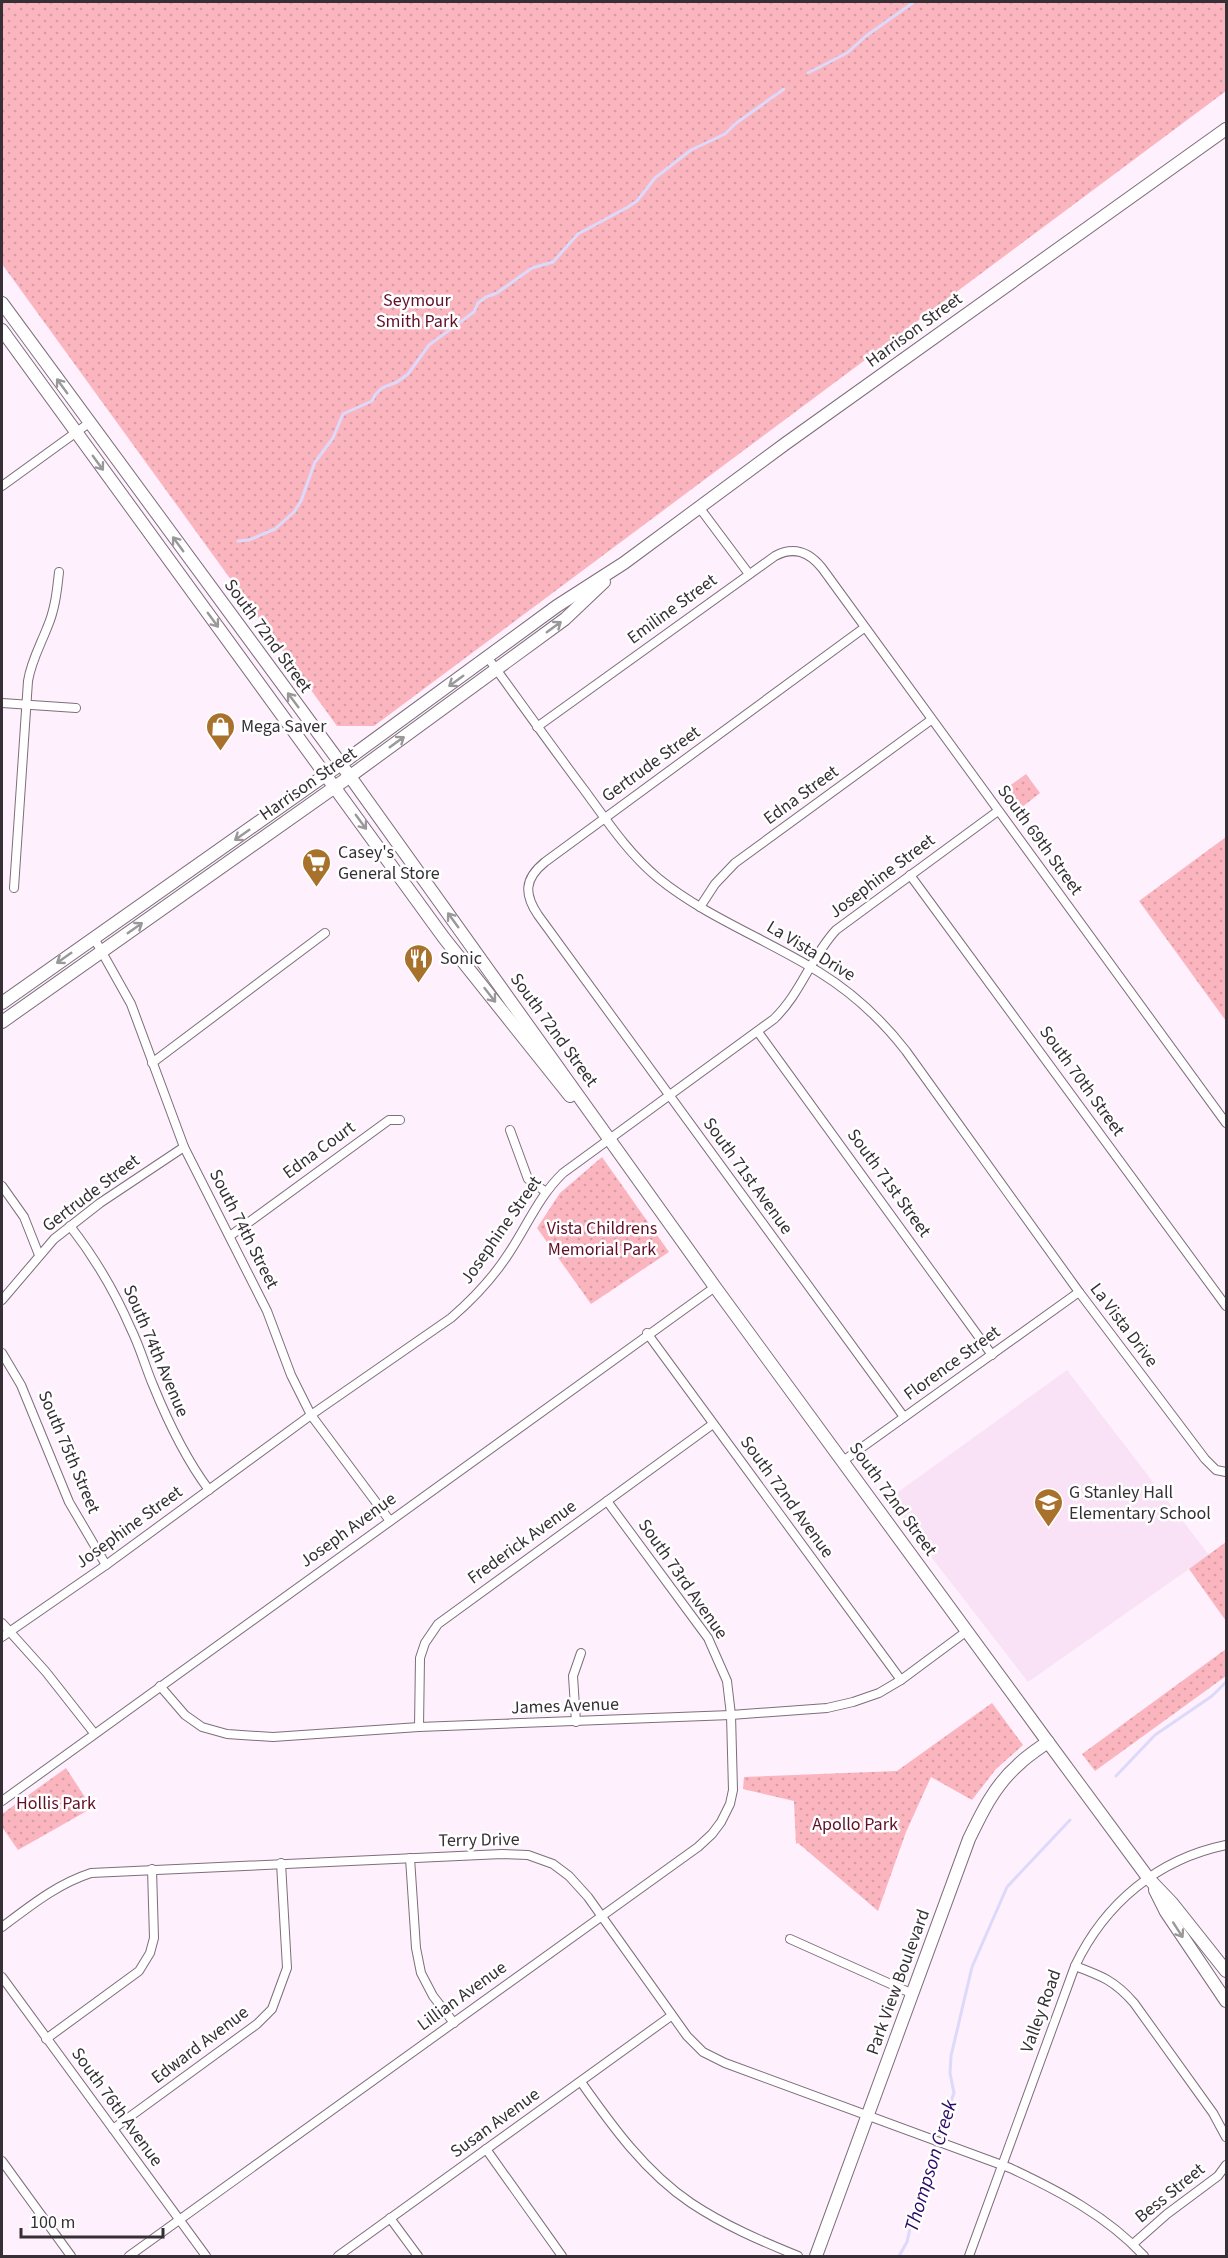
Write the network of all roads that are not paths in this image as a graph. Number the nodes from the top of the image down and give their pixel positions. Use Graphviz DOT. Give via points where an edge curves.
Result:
graph roads {
  1 [pos="1227,129"];
  2 [pos="2,303"];
  3 [pos="2,330"];
  4 [pos="89,423"];
  5 [pos="75,433"];
  6 [pos="2,486"];
  7 [pos="699,507"];
  8 [pos="624,563"];
  9 [pos="59,572"];
  10 [pos="749,574"];
  11 [pos="827,576"];
  12 [pos="864,628"];
  13 [pos="488,658"];
  14 [pos="496,670"];
  15 [pos="2,703"];
  16 [pos="26,704"];
  17 [pos="76,708"];
  18 [pos="931,720"];
  19 [pos="537,727"];
  20 [pos="341,764"];
  21 [pos="327,775"];
  22 [pos="350,777"];
  23 [pos="336,787"];
  24 [pos="998,811"];
  25 [pos="605,818"];
  26 [pos="910,874"];
  27 [pos="14,888"];
  28 [pos="700,907"];
  29 [pos="325,933"];
  30 [pos="94,938"];
  31 [pos="102,952"];
  32 [pos="567,953"];
  33 [pos="810,967"];
  34 [pos="2,1002"];
  35 [pos="2,1022"];
  36 [pos="758,1032"];
  37 [pos="152,1063"];
  38 [pos="670,1096"];
  39 [pos="400,1120"];
  40 [pos="1227,1124"];
  41 [pos="510,1130"];
  42 [pos="609,1139"];
  43 [pos="184,1147"];
  44 [pos="2,1186"];
  45 [pos="546,1192"];
  46 [pos="70,1226"];
  47 [pos="230,1236"];
  48 [pos="39,1255"];
  49 [pos="715,1287"];
  50 [pos="1079,1292"];
  51 [pos="2,1300"];
  52 [pos="1227,1306"];
  53 [pos="647,1333"];
  54 [pos="2,1353"];
  55 [pos="992,1355"];
  56 [pos="311,1414"];
  57 [pos="904,1418"];
  58 [pos="713,1424"];
  59 [pos="843,1461"];
  60 [pos="1227,1472"];
  61 [pos="209,1490"];
  62 [pos="607,1501"];
  63 [pos="390,1521"];
  64 [pos="106,1565"];
  65 [pos="2,1623"];
  66 [pos="967,1631"];
  67 [pos="5,1635"];
  68 [pos="581,1653"];
  69 [pos="901,1680"];
  70 [pos="160,1686"];
  71 [pos="731,1715"];
  72 [pos="576,1722"];
  73 [pos="419,1727"];
  74 [pos="94,1732"];
  75 [pos="1048,1742"];
  76 [pos="2,1801"];
  77 [pos="1227,1845"];
  78 [pos="410,1858"];
  79 [pos="281,1863"];
  80 [pos="152,1869"];
  81 [pos="1149,1879"];
  82 [pos="601,1916"];
  83 [pos="2,1927"];
  84 [pos="790,1939"];
  85 [pos="1075,1966"];
  86 [pos="1227,1971"];
  87 [pos="2,1977"];
  88 [pos="913,1994"];
  89 [pos="1227,2001"];
  90 [pos="671,2016"];
  91 [pos="454,2023"];
  92 [pos="46,2039"];
  93 [pos="581,2082"];
  94 [pos="868,2116"];
  95 [pos="113,2129"];
  96 [pos="1227,2137"];
  97 [pos="486,2149"];
  98 [pos="2,2161"];
  99 [pos="1002,2165"];
  100 [pos="1227,2165"];
  101 [pos="390,2218"];
  102 [pos="180,2220"];
  103 [pos="1133,2244"];
  104 [pos="71,2256"];
  105 [pos="129,2256"];
  106 [pos="206,2256"];
  107 [pos="338,2256"];
  108 [pos="418,2256"];
  109 [pos="562,2256"];
  110 [pos="798,2256"];
  111 [pos="816,2256"];
  112 [pos="969,2256"];
  113 [pos="1144,2256"];
  1 -- 7 [label="main road, Harrison Street"];
  4 -- 2 [label="main road, South 72nd Street, one-way"];
  3 -- 5 [label="main road, South 72nd Street"];
  4 -- 5 [label="street"];
  20 -- 4 [label="main road, South 72nd Street, one-way"];
  5 -- 6 [label="street"];
  5 -- 21 [label="main road, South 72nd Street, one-way"];
  7 -- 8 [label="main road, Harrison Street"];
  7 -- 10 [label="street"];
  8 -- 13 [label="main road, Harrison Street" via="557,606"];
  14 -- 8 [label="main road, Harrison Street, one-way" via="566,619"];
  9 -- 16 [label="street" via="51,616 30,668"];
  10 -- 11 [label="street, Emiline Street" via="779,554 795,550 813,559"];
  10 -- 19 [label="street, Emiline Street"];
  11 -- 12 [label="street, South 69th Street"];
  12 -- 18 [label="street, South 69th Street"];
  12 -- 25 [label="street, Gertrude Street"];
  13 -- 14 [label="street, La Vista Drive"];
  13 -- 20 [label="main road, Harrison Street, one-way"];
  14 -- 19 [label="street, La Vista Drive"];
  22 -- 14 [label="main road, Harrison Street, one-way"];
  15 -- 16 [label="street"];
  16 -- 17 [label="street"];
  16 -- 27 [label="street"];
  18 -- 24 [label="street, South 69th Street"];
  18 -- 28 [label="street, Edna Street" via="735,863"];
  19 -- 25 [label="street, La Vista Drive"];
  20 -- 21 [label="main road, Harrison Street"];
  20 -- 22 [label="main road, South 72nd Street"];
  21 -- 23 [label="main road, South 72nd Street"];
  21 -- 30 [label="main road, Harrison Street, one-way"];
  22 -- 23 [label="main road, Harrison Street"];
  42 -- 22 [label="main road, South 72nd Street, one-way"];
  31 -- 23 [label="main road, Harrison Street, one-way"];
  23 -- 42 [label="main road, South 72nd Street, one-way" via="444,938 589,1120"];
  24 -- 26 [label="street, Josephine Street"];
  24 -- 40 [label="street, South 69th Street"];
  25 -- 28 [label="street, La Vista Drive" via="644,865"];
  25 -- 32 [label="street, Gertrude Street" via="540,866 528,886 532,906"];
  26 -- 33 [label="street, Josephine Street" via="836,930"];
  26 -- 52 [label="street, South 70th Street"];
  28 -- 33 [label="street, La Vista Drive"];
  29 -- 37 [label="street"];
  30 -- 31 [label="street, South 74th Street"];
  30 -- 34 [label="main road, Harrison Street, one-way"];
  31 -- 35 [label="main road, Harrison Street"];
  31 -- 37 [label="street, South 74th Street" via="130,1004"];
  32 -- 38 [label="street, South 71st Avenue"];
  33 -- 36 [label="street, Josephine Street" via="786,1007"];
  33 -- 50 [label="street, La Vista Drive" via="854,996 896,1039"];
  36 -- 38 [label="street, Josephine Street"];
  36 -- 55 [label="street, South 71st Street"];
  37 -- 43 [label="street, South 74th Street"];
  38 -- 42 [label="street, Josephine Street"];
  38 -- 57 [label="street, South 71st Avenue"];
  39 -- 47 [label="street, Edna Court" via="389,1120"];
  41 -- 45 [label="street" via="528,1179"];
  42 -- 45 [label="street, Josephine Street" via="563,1173"];
  42 -- 49 [label="main road, South 72nd Street"];
  43 -- 46 [label="street, Gertrude Street"];
  43 -- 47 [label="street, South 74th Street"];
  44 -- 48 [label="street" via="24,1217"];
  45 -- 56 [label="street, Josephine Street" via="510,1252 470,1302"];
  46 -- 48 [label="street, Gertrude Street"];
  46 -- 61 [label="street, South 74th Avenue" via="110,1284 173,1432"];
  47 -- 56 [label="street, South 74th Street"];
  48 -- 51 [label="street, Gertrude Street"];
  49 -- 53 [label="street, Joseph Avenue"];
  49 -- 59 [label="main road, South 72nd Street"];
  50 -- 55 [label="street, Florence Street"];
  50 -- 60 [label="street, La Vista Drive" via="1208,1463"];
  53 -- 58 [label="street, South 72nd Avenue"];
  53 -- 63 [label="street, Joseph Avenue"];
  54 -- 64 [label="street, South 75th Street" via="21,1385 69,1502"];
  55 -- 57 [label="street, Florence Street"];
  56 -- 61 [label="street, Josephine Street"];
  56 -- 63 [label="street, South 74th Street"];
  57 -- 59 [label="street, Florence Street"];
  58 -- 62 [label="street, Frederick Avenue"];
  58 -- 69 [label="street, South 72nd Avenue"];
  59 -- 66 [label="main road, South 72nd Street"];
  61 -- 64 [label="street, Josephine Street"];
  62 -- 71 [label="street, South 73rd Avenue" via="708,1638 727,1681"];
  62 -- 73 [label="street, Frederick Avenue" via="438,1624 420,1658"];
  63 -- 70 [label="street, Joseph Avenue"];
  64 -- 67 [label="street, Josephine Street"];
  65 -- 67 [label="street"];
  66 -- 69 [label="street, James Avenue"];
  66 -- 75 [label="main road, South 72nd Street"];
  67 -- 74 [label="street" via="46,1672"];
  68 -- 72 [label="street" via="573,1676"];
  69 -- 71 [label="street, James Avenue" via="879,1693 827,1708"];
  70 -- 73 [label="street, James Avenue" via="185,1715 202,1727 227,1734 273,1737"];
  70 -- 74 [label="street, Joseph Avenue"];
  71 -- 72 [label="street, James Avenue"];
  71 -- 82 [label="street, Lillian Avenue" via="734,1784 728,1810 717,1828 698,1847"];
  72 -- 73 [label="street, James Avenue"];
  74 -- 76 [label="street, Joseph Avenue"];
  75 -- 81 [label="main road, South 72nd Street"];
  75 -- 88 [label="main road, Park View Boulevard" via="1017,1765 987,1802 969,1839"];
  77 -- 81 [label="street, Valley Road" via="1192,1854"];
  78 -- 79 [label="street, Terry Drive"];
  78 -- 82 [label="street, Terry Drive" via="528,1855 553,1864 569,1876"];
  78 -- 91 [label="street" via="421,1973"];
  79 -- 80 [label="street, Terry Drive"];
  79 -- 95 [label="street, Edward Avenue" via="287,1968 272,2009 248,2031"];
  80 -- 83 [label="street, Terry Drive" via="91,1873 70,1880"];
  80 -- 92 [label="street" via="154,1938 139,1971"];
  81 -- 85 [label="street, Valley Road" via="1108,1911"];
  81 -- 86 [label="main road, South 72nd Street"];
  81 -- 89 [label="main road, South 72nd Street, one-way" via="1166,1912"];
  82 -- 90 [label="street, Terry Drive"];
  82 -- 91 [label="street, Lillian Avenue"];
  84 -- 88 [label="street"];
  85 -- 96 [label="street" via="1120,1987"];
  85 -- 99 [label="street, Valley Road"];
  87 -- 92 [label="street, South 76th Avenue"];
  88 -- 94 [label="main road, Park View Boulevard"];
  90 -- 93 [label="street, Susan Avenue"];
  90 -- 94 [label="street, Terry Drive" via="703,2052 724,2063"];
  91 -- 102 [label="street, Lillian Avenue"];
  92 -- 95 [label="street, South 76th Avenue"];
  93 -- 97 [label="street, Susan Avenue"];
  93 -- 110 [label="street" via="634,2152 691,2203"];
  94 -- 99 [label="street"];
  94 -- 111 [label="main road, Park View Boulevard"];
  95 -- 102 [label="street, South 76th Avenue"];
  97 -- 101 [label="street, Susan Avenue"];
  97 -- 109 [label="street"];
  98 -- 104 [label="street"];
  99 -- 103 [label="street" via="1055,2189"];
  99 -- 112 [label="street, Valley Road"];
  100 -- 103 [label="street, Bess Street"];
  101 -- 107 [label="street, Susan Avenue"];
  101 -- 108 [label="street"];
  102 -- 105 [label="street, Lillian Avenue"];
  102 -- 106 [label="street, South 76th Avenue"];
  103 -- 113 [label="street"];
}
